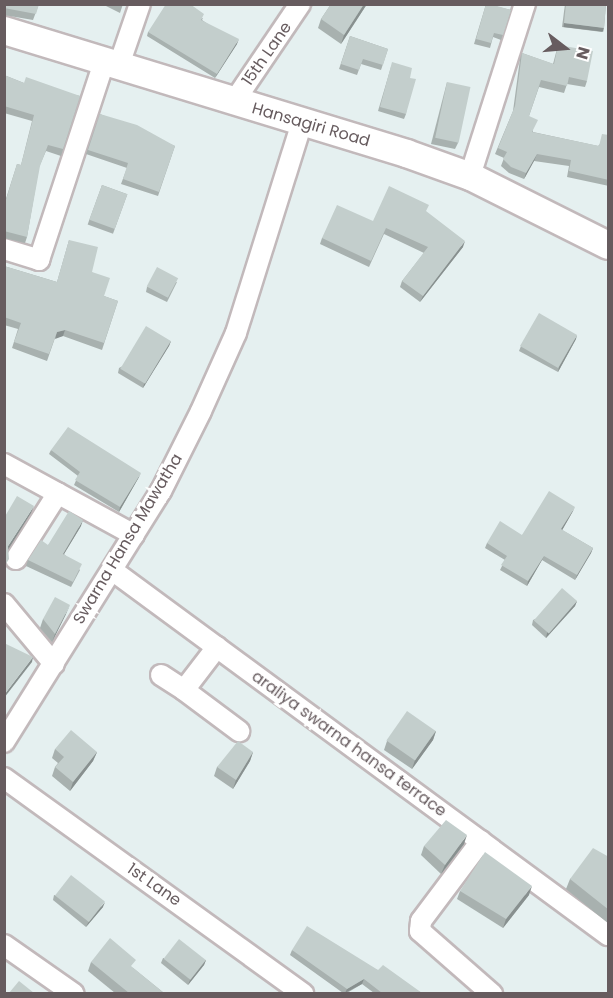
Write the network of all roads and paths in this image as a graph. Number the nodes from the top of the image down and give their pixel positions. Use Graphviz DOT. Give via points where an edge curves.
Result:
graph roads {
  1 [pos="140,4"];
  2 [pos="300,4"];
  3 [pos="525,4"];
  4 [pos="4,30"];
  5 [pos="112,60"];
  6 [pos="233,103"];
  7 [pos="302,122"];
  8 [pos="470,176"];
  9 [pos="609,245"];
  10 [pos="4,249"];
  11 [pos="4,464"];
  12 [pos="58,493"];
  13 [pos="134,535"];
  14 [pos="16,559"];
  15 [pos="112,570"];
  16 [pos="4,604"];
  17 [pos="217,647"];
  18 [pos="54,663"];
  19 [pos="161,675"];
  20 [pos="184,690"];
  21 [pos="239,731"];
  22 [pos="4,742"];
  23 [pos="4,778"];
  24 [pos="480,840"];
  25 [pos="609,934"];
  26 [pos="4,945"];
  27 [pos="74,993"];
  28 [pos="303,993"];
  29 [pos="492,993"];
  1 -- 5 [label="street"];
  2 -- 6 [label="street, 15th Lane"];
  3 -- 8 [label="street"];
  4 -- 5 [label="street, Hansagiri Road"];
  5 -- 6 [label="street, Hansagiri Road"];
  5 -- 10 [label="street" via="39,260"];
  6 -- 7 [label="street, Hansagiri Road"];
  7 -- 8 [label="street, Hansagiri Road"];
  7 -- 13 [label="street, Swarna Hansa Mawatha" via="236,333 166,481"];
  8 -- 9 [label="street, Hansagiri Road"];
  11 -- 12 [label="street"];
  12 -- 13 [label="street"];
  12 -- 14 [label="street"];
  13 -- 15 [label="street, Swarna Hansa Mawatha"];
  15 -- 17 [label="street, araliya swarna hansa terrace"];
  15 -- 18 [label="street, Swarna Hansa Mawatha"];
  16 -- 18 [label="street"];
  17 -- 20 [label="street"];
  17 -- 24 [label="street, araliya swarna hansa terrace"];
  18 -- 22 [label="street, Swarna Hansa Mawatha"];
  19 -- 20 [label="street"];
  20 -- 21 [label="street"];
  23 -- 28 [label="street, 1st Lane"];
  24 -- 25 [label="street, araliya swarna hansa terrace"];
  24 -- 29 [label="street" via="421,921 420,931"];
  26 -- 27 [label="street"];
}
